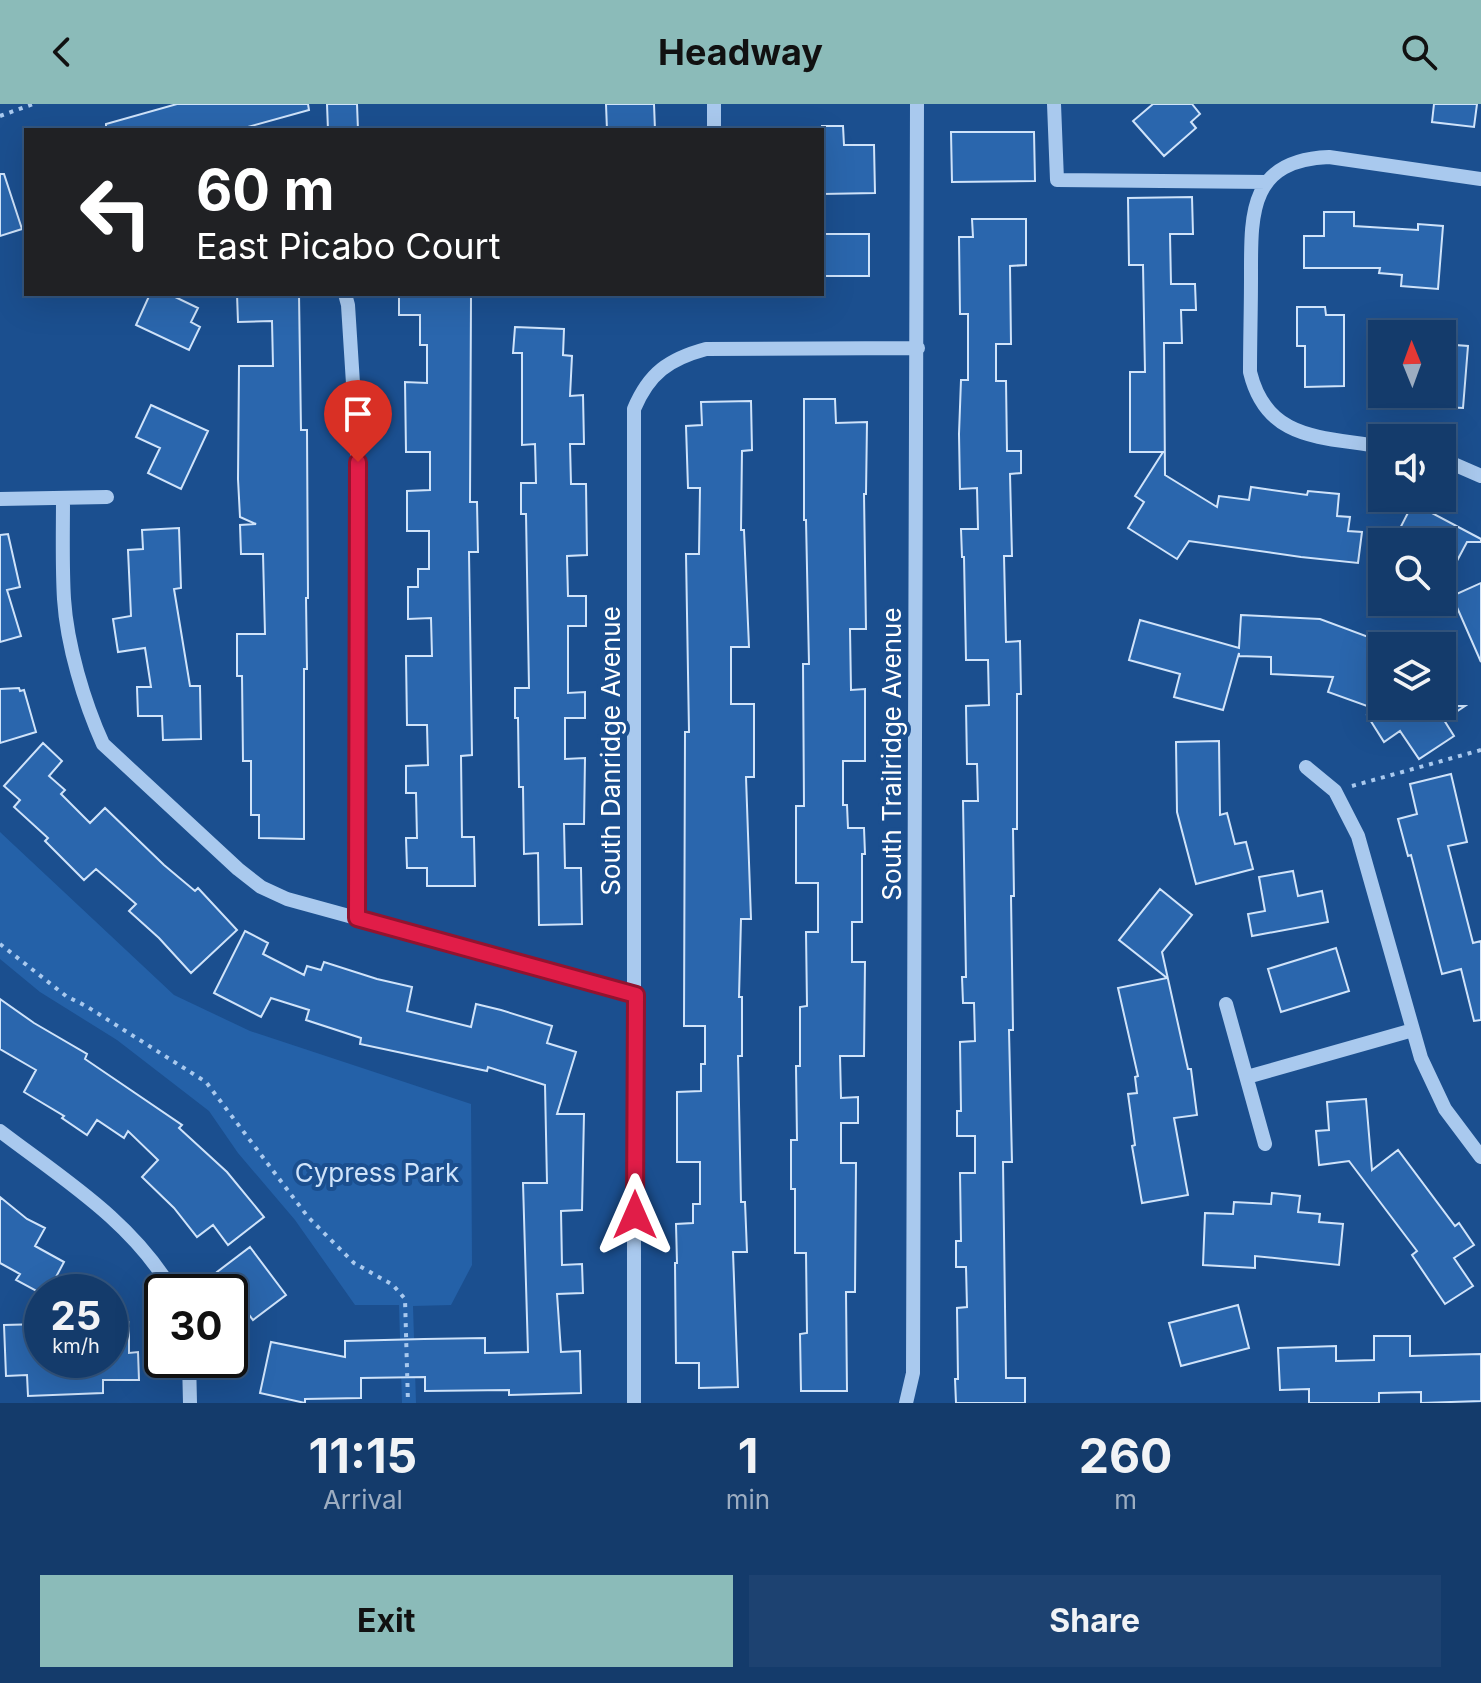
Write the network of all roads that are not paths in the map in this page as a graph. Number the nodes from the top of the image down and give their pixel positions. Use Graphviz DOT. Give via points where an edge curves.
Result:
graph roads {
  1 [pos="714,104"];
  2 [pos="917,104"];
  3 [pos="1054,104"];
  4 [pos="714,128"];
  5 [pos="1272,177"];
  6 [pos="1481,179"];
  7 [pos="346,296"];
  8 [pos="918,348"];
  9 [pos="1368,444"];
  10 [pos="1456,465"];
  11 [pos="1481,476"];
  12 [pos="107,497"];
  13 [pos="63,498"];
  14 [pos="0,499"];
  15 [pos="1306,767"];
  16 [pos="357,918"];
  17 [pos="636,995"];
  18 [pos="1226,1004"];
  19 [pos="1413,1030"];
  20 [pos="1247,1077"];
  21 [pos="0,1131"];
  22 [pos="1265,1144"];
  23 [pos="1481,1157"];
  24 [pos="160,1274"];
  25 [pos="189,1378"];
  26 [pos="190,1403"];
  27 [pos="634,1403"];
  28 [pos="906,1403"];
  1 -- 4 [label="street"];
  2 -- 8 [label="street, South Trailridge Avenue"];
  3 -- 5 [label="street" via="1057,180"];
  5 -- 6 [label="street" via="1311,157 1329,157"];
  5 -- 9 [label="street" via="1258,195 1251,221 1254,390 1265,408 1293,430"];
  7 -- 16 [label="street" via="358,462"];
  8 -- 17 [label="street, South Danridge Avenue" via="706,349 679,356 643,388 634,409"];
  8 -- 28 [label="street, South Trailridge Avenue" via="914,1357"];
  10 -- 11 [label="street"];
  12 -- 13 [label="street"];
  13 -- 14 [label="street"];
  13 -- 16 [label="street" via="68,628 103,744 261,887"];
  15 -- 19 [label="street" via="1335,791 1358,836"];
  16 -- 17 [label="street"];
  17 -- 27 [label="street, South Danridge Avenue"];
  18 -- 20 [label="street"];
  19 -- 20 [label="street"];
  19 -- 23 [label="street" via="1438,1096"];
  20 -- 22 [label="street"];
  21 -- 24 [label="street" via="117,1222"];
  25 -- 26 [label="street"];
}
